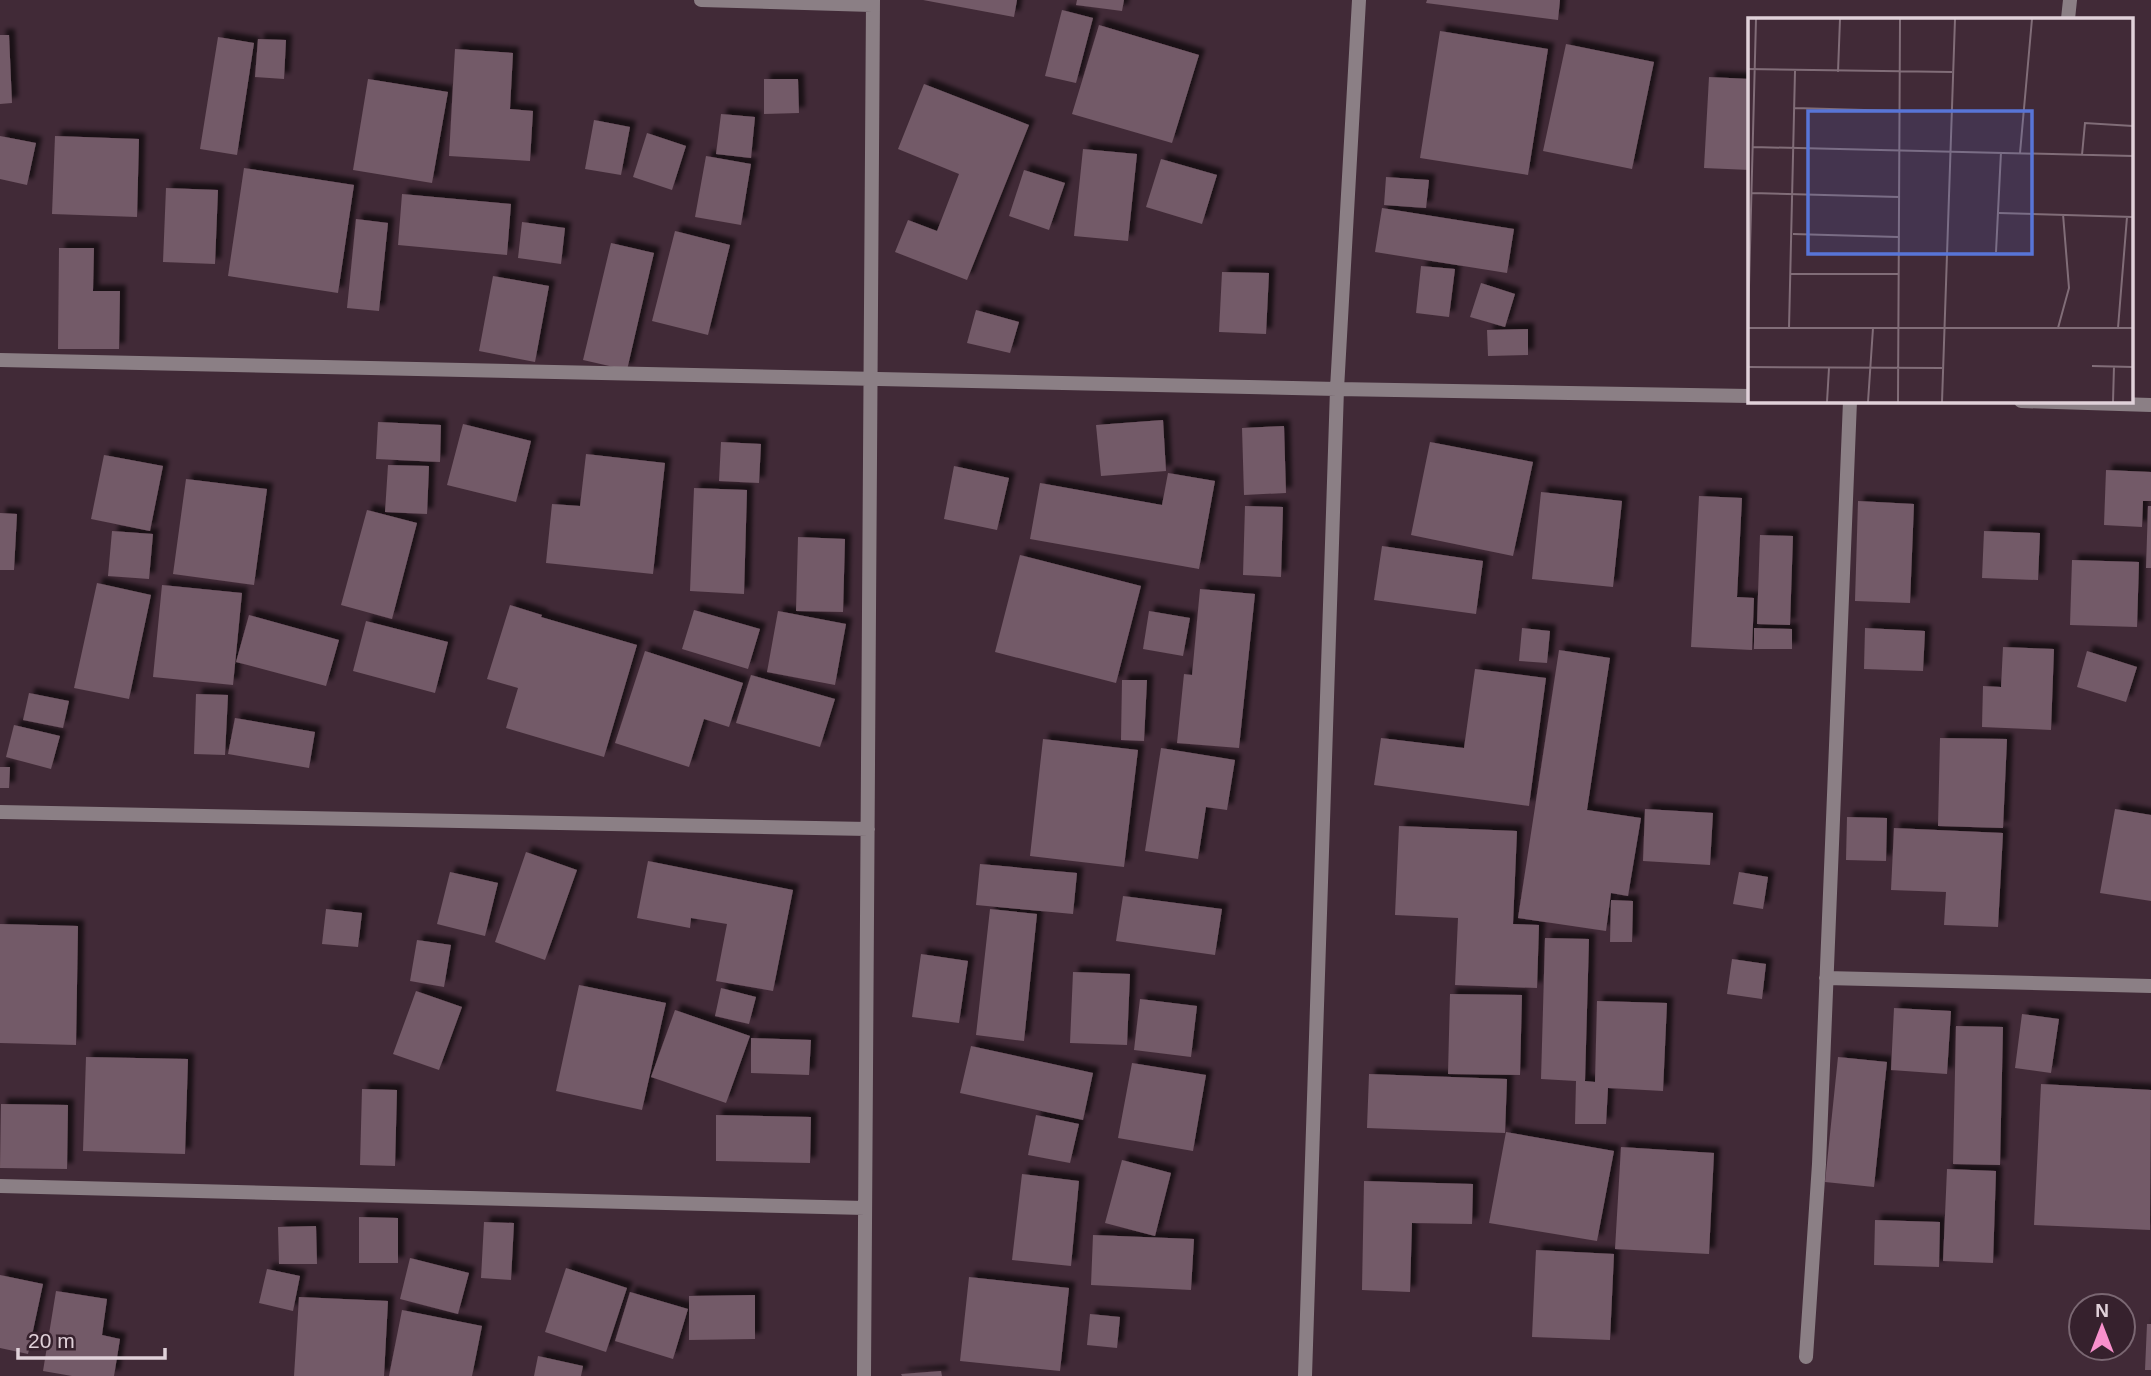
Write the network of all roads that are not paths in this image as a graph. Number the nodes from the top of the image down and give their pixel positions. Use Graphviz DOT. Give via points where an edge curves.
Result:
graph roads {
  1 [pos="701,0"];
  2 [pos="1359,0"];
  3 [pos="2070,0"];
  4 [pos="872,3"];
  5 [pos="2068,18"];
  6 [pos="0,360"];
  7 [pos="872,378"];
  8 [pos="1337,389"];
  9 [pos="1748,396"];
  10 [pos="1850,402"];
  11 [pos="2060,402"];
  12 [pos="2151,405"];
  13 [pos="0,812"];
  14 [pos="868,829"];
  15 [pos="1826,978"];
  16 [pos="2151,986"];
  17 [pos="0,1186"];
  18 [pos="865,1208"];
  19 [pos="1806,1357"];
  20 [pos="864,1376"];
  21 [pos="1305,1376"];
  1 -- 4 [label="street"];
  2 -- 8 [label="street"];
  3 -- 5 [label="street"];
  4 -- 7 [label="street"];
  6 -- 7 [label="street"];
  7 -- 8 [label="street"];
  7 -- 14 [label="street"];
  8 -- 9 [label="street"];
  8 -- 21 [label="street"];
  10 -- 15 [label="street"];
  11 -- 12 [label="street"];
  13 -- 14 [label="street"];
  14 -- 18 [label="street"];
  15 -- 16 [label="street"];
  15 -- 19 [label="street"];
  17 -- 18 [label="street"];
  18 -- 20 [label="street"];
}
